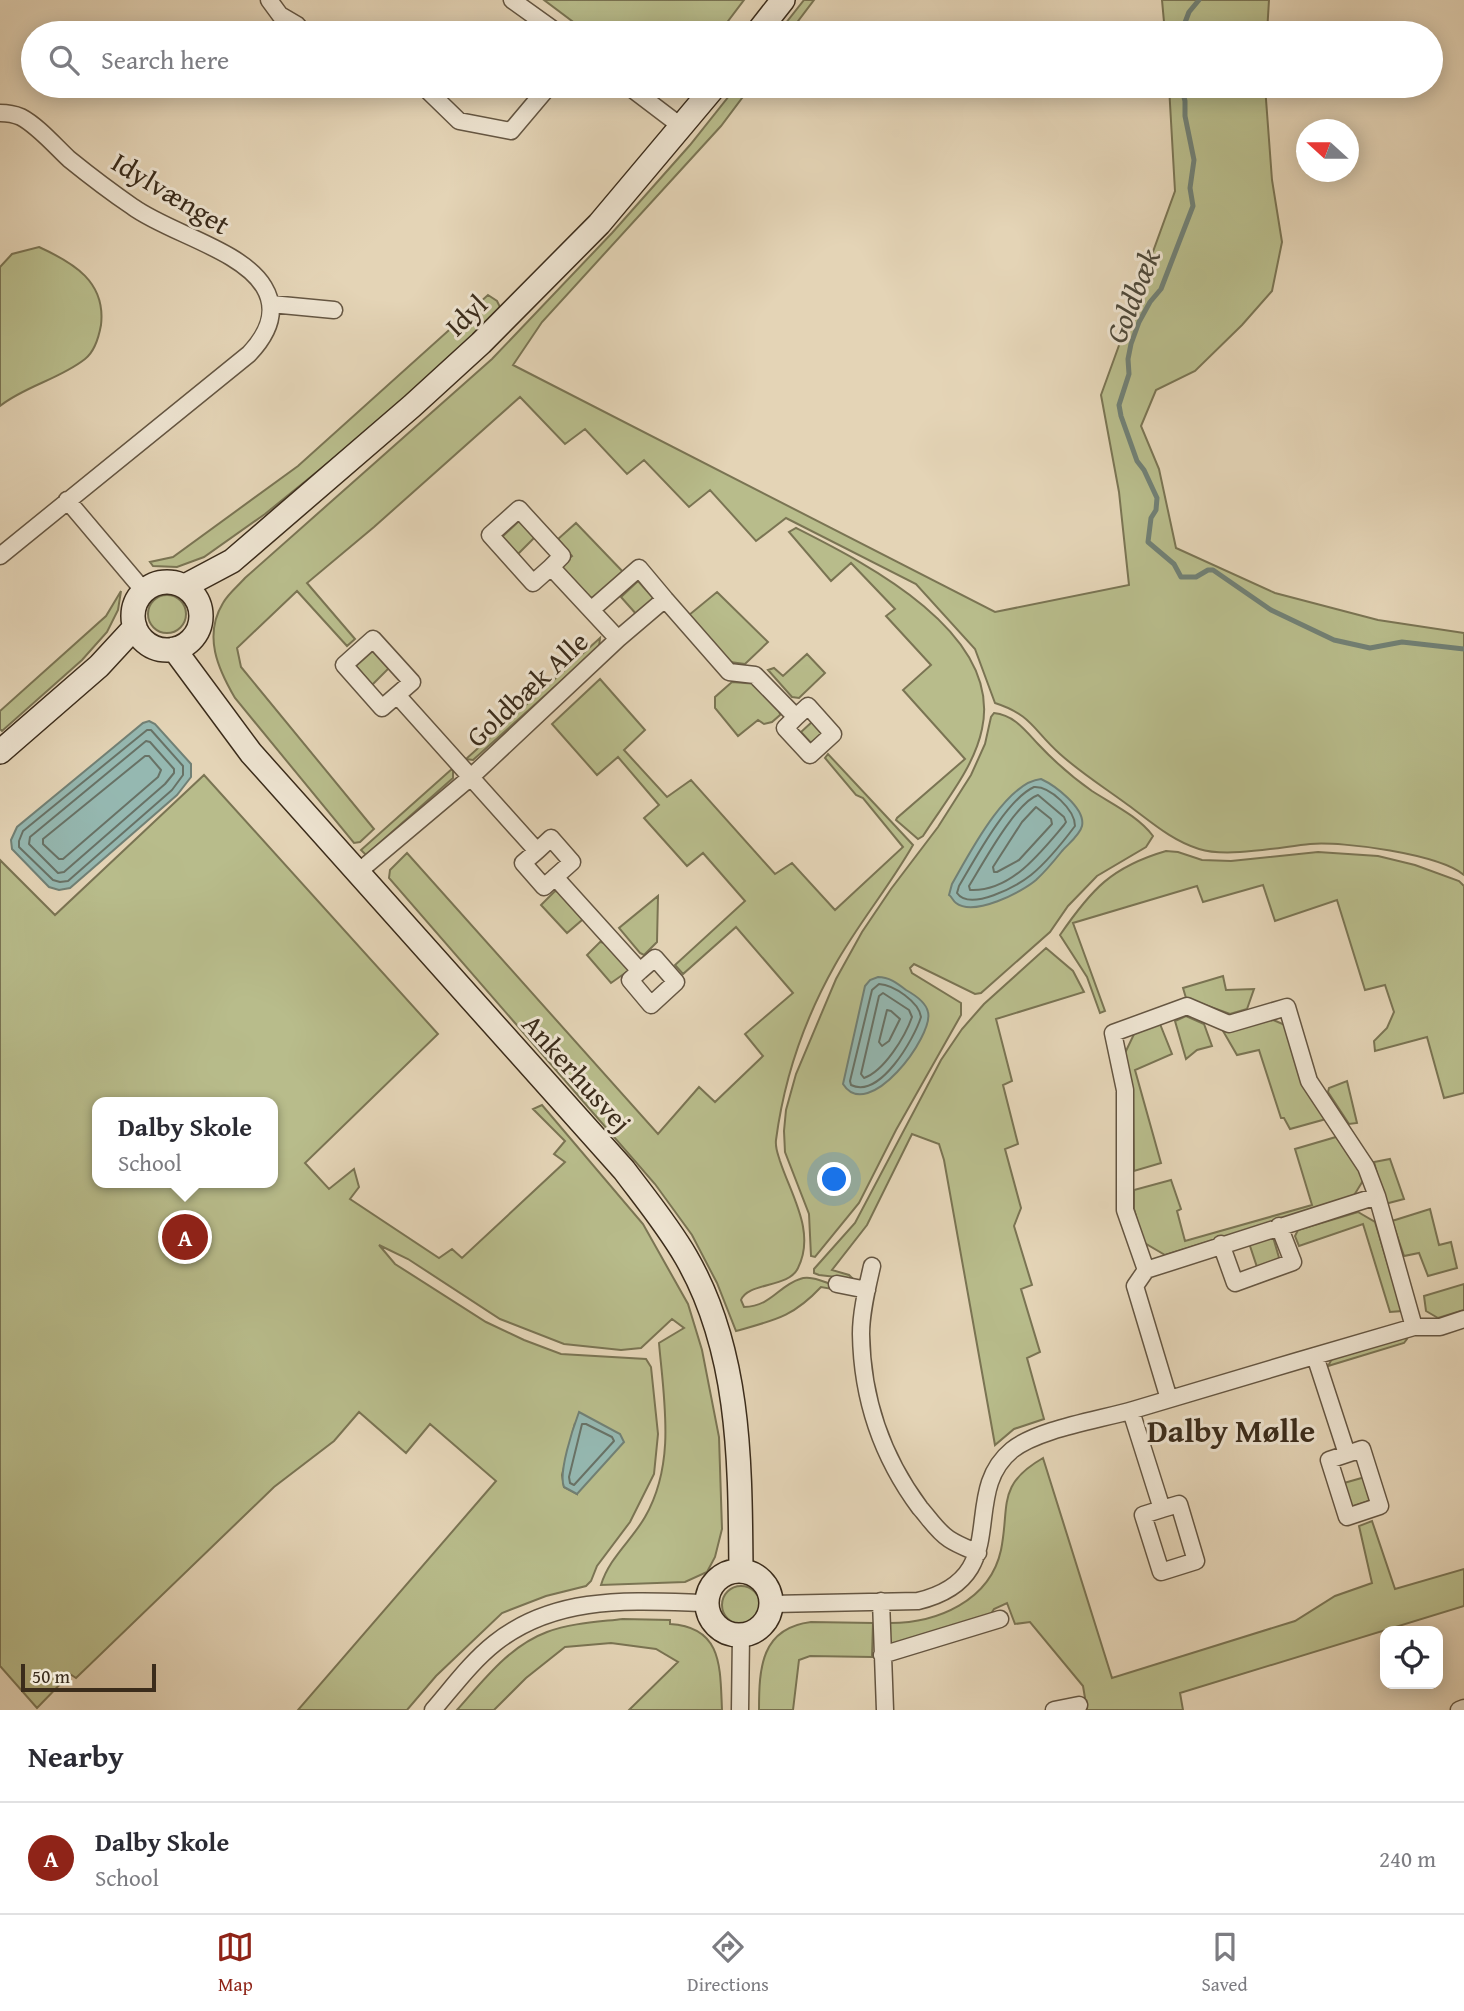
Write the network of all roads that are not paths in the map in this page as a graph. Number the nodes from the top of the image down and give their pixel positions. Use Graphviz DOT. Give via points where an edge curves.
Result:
graph roads {
  1 [pos="268,0"];
  2 [pos="512,0"];
  3 [pos="783,0"];
  4 [pos="290,21"];
  5 [pos="541,21"];
  6 [pos="766,21"];
  7 [pos="435,98"];
  8 [pos="539,98"];
  9 [pos="644,98"];
  10 [pos="705,98"];
  11 [pos="0,113"];
  12 [pos="682,127"];
  13 [pos="271,304"];
  14 [pos="334,310"];
  15 [pos="67,500"];
  16 [pos="0,556"];
  17 [pos="232,561"];
  18 [pos="551,567"];
  19 [pos="185,586"];
  20 [pos="144,591"];
  21 [pos="665,599"];
  22 [pos="201,608"];
  23 [pos="591,610"];
  24 [pos="135,627"];
  25 [pos="618,639"];
  26 [pos="173,645"];
  27 [pos="99,666"];
  28 [pos="397,695"];
  29 [pos="796,717"];
  30 [pos="0,752"];
  31 [pos="471,777"];
  32 [pos="537,851"];
  33 [pos="357,873"];
  34 [pos="555,877"];
  35 [pos="640,971"];
  36 [pos="1377,1196"];
  37 [pos="1279,1226"];
  38 [pos="1221,1244"];
  39 [pos="872,1266"];
  40 [pos="1146,1270"];
  41 [pos="837,1284"];
  42 [pos="867,1290"];
  43 [pos="1464,1319"];
  44 [pos="1414,1327"];
  45 [pos="1315,1356"];
  46 [pos="1169,1399"];
  47 [pos="1131,1411"];
  48 [pos="1347,1454"];
  49 [pos="1162,1509"];
  50 [pos="978,1553"];
  51 [pos="741,1571"];
  52 [pos="881,1601"];
  53 [pos="707,1603"];
  54 [pos="772,1604"];
  55 [pos="1000,1619"];
  56 [pos="741,1636"];
  57 [pos="882,1655"];
  58 [pos="1079,1705"];
  59 [pos="888,1708"];
  60 [pos="1464,1708"];
  61 [pos="433,1710"];
  62 [pos="740,1710"];
  63 [pos="1054,1710"];
  64 [pos="1459,1710"];
  1 -- 4 [label="street"];
  2 -- 5 [label="street"];
  3 -- 6 [label="street"];
  7 -- 8 [label="street" via="459,121 511,131"];
  9 -- 12 [label="street"];
  10 -- 12 [label="street, Idyl"];
  11 -- 13 [label="street, Idylvænget" via="23,118 83,171 137,210 245,267 265,288"];
  12 -- 17 [label="street, Idyl" via="599,224 501,324"];
  13 -- 14 [label="street"];
  13 -- 15 [label="street" via="264,339 249,354"];
  15 -- 16 [label="street"];
  15 -- 20 [label="street"];
  17 -- 19 [label="street, Idyl"];
  17 -- 22 [label="street, Idyl"];
  18 -- 18 [label="street" via="562,556 519,509 490,535 533,583"];
  18 -- 23 [label="street, Goldbæk Alle"];
  19 -- 20 [label="street" via="164,582"];
  19 -- 22 [label="street"];
  20 -- 24 [label="street" via="136,601"];
  21 -- 23 [label="street, Goldbæk Alle" via="639,568"];
  21 -- 25 [label="street, Goldbæk Alle"];
  21 -- 29 [label="street, Goldbæk Alle" via="729,672 755,675"];
  22 -- 26 [label="street" via="200,625"];
  23 -- 25 [label="street, Goldbæk Alle"];
  24 -- 26 [label="street" via="142,638"];
  24 -- 27 [label="street"];
  25 -- 31 [label="street, Goldbæk Alle"];
  26 -- 27 [label="street"];
  26 -- 33 [label="street, Ankerhusvej" via="251,753"];
  27 -- 30 [label="street"];
  28 -- 31 [label="street, Goldbæk Alle"];
  31 -- 32 [label="street, Goldbæk Alle"];
  31 -- 33 [label="street, Goldbæk Alle"];
  32 -- 34 [label="street" via="523,863 544,887"];
  32 -- 34 [label="street" via="551,838 572,862"];
  33 -- 51 [label="street, Ankerhusvej" via="624,1170 687,1258 724,1351 732,1393 740,1476"];
  34 -- 35 [label="street"];
  36 -- 37 [label="street"];
  36 -- 40 [label="street" via="1366,1167 1309,1081 1287,1007 1229,1024 1186,1006 1113,1033 1125,1090 1125,1210"];
  36 -- 44 [label="street"];
  37 -- 38 [label="street"];
  37 -- 38 [label="street" via="1293,1262 1235,1283"];
  38 -- 40 [label="street"];
  39 -- 42 [label="street"];
  40 -- 46 [label="street" via="1135,1286"];
  41 -- 42 [label="street"];
  42 -- 50 [label="street" via="861,1332 863,1370 883,1446 902,1484 930,1520 948,1538"];
  43 -- 44 [label="street" via="1440,1327"];
  44 -- 45 [label="street"];
  45 -- 46 [label="street"];
  45 -- 48 [label="street"];
  46 -- 47 [label="street"];
  47 -- 49 [label="street"];
  47 -- 50 [label="street" via="1030,1438 1011,1451 989,1482"];
  50 -- 52 [label="street" via="957,1583 936,1597"];
  51 -- 53 [label="street" via="721,1576 708,1592"];
  51 -- 54 [label="street" via="763,1581"];
  52 -- 54 [label="street"];
  52 -- 57 [label="street"];
  53 -- 56 [label="street" via="713,1623"];
  53 -- 61 [label="street" via="615,1601 557,1610 496,1642"];
  54 -- 56 [label="street" via="762,1625"];
  55 -- 57 [label="street"];
  56 -- 62 [label="street"];
  57 -- 59 [label="street"];
  58 -- 63 [label="street"];
  60 -- 64 [label="street"];
}
